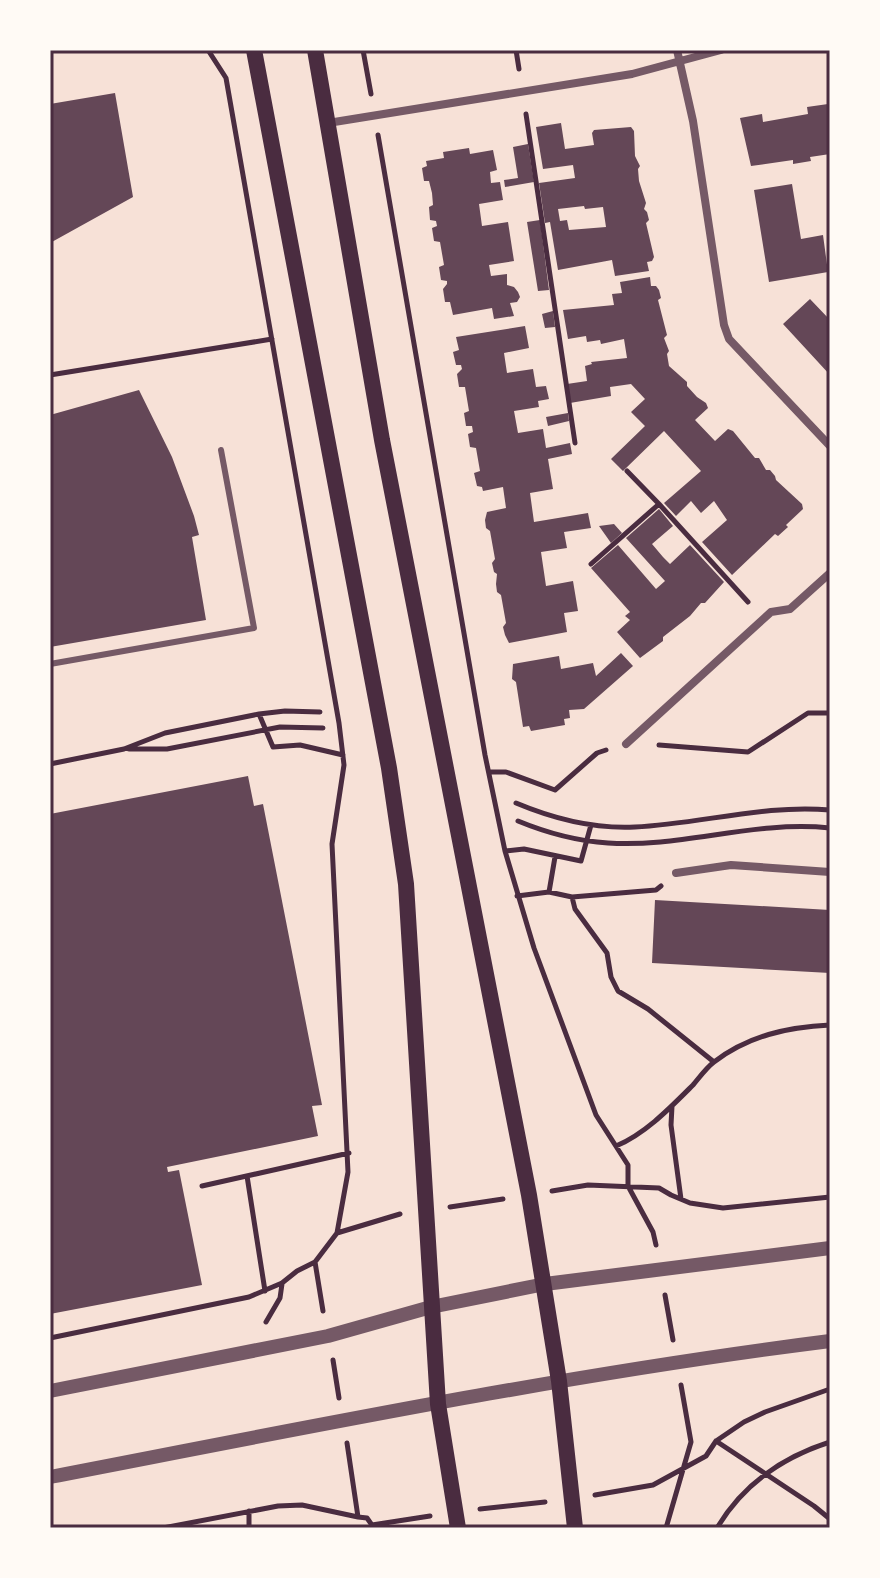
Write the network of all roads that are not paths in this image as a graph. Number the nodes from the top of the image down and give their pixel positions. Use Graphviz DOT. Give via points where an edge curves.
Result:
graph roads {
  1 [pos="254,50"];
  2 [pos="315,50"];
  3 [pos="677,50"];
  4 [pos="721,50"];
  5 [pos="680,61"];
  6 [pos="328,123"];
  7 [pos="830,446"];
  8 [pos="221,450"];
  9 [pos="830,573"];
  10 [pos="50,664"];
  11 [pos="626,744"];
  12 [pos="830,872"];
  13 [pos="676,873"];
  14 [pos="830,1248"];
  15 [pos="545,1284"];
  16 [pos="431,1307"];
  17 [pos="830,1341"];
  18 [pos="559,1381"];
  19 [pos="50,1391"];
  20 [pos="438,1404"];
  21 [pos="50,1477"];
  22 [pos="456,1520"];
  23 [pos="575,1528"];
  1 -- 16 [label="main road" via="406,884"];
  2 -- 6 [label="main road"];
  3 -- 5 [label="street"];
  4 -- 5 [label="street"];
  5 -- 6 [label="street" via="632,74"];
  5 -- 7 [label="street" via="729,339"];
  6 -- 15 [label="main road" via="382,440"];
  8 -- 10 [label="lane" via="254,628"];
  9 -- 11 [label="street" via="790,609 771,612"];
  12 -- 13 [label="street" via="731,865"];
  14 -- 15 [label="street"];
  15 -- 16 [label="street"];
  15 -- 18 [label="main road"];
  16 -- 19 [label="street" via="328,1336"];
  16 -- 20 [label="main road"];
  17 -- 18 [label="street"];
  18 -- 20 [label="street"];
  18 -- 23 [label="main road"];
  20 -- 21 [label="street"];
  20 -- 22 [label="main road"];
}
